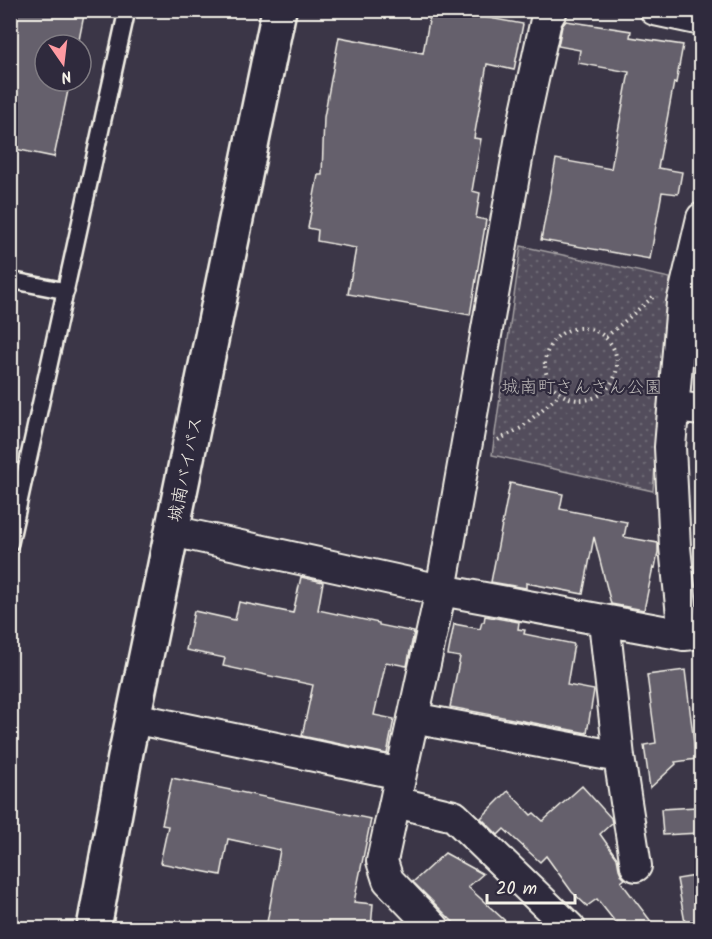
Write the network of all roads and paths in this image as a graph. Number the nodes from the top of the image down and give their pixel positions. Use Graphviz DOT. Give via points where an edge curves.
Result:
graph roads {
  1 [pos="128,10"];
  2 [pos="279,10"];
  3 [pos="552,10"];
  4 [pos="655,10"];
  5 [pos="702,20"];
  6 [pos="702,219"];
  7 [pos="687,278"];
  8 [pos="10,280"];
  9 [pos="66,291"];
  10 [pos="606,337"];
  11 [pos="560,394"];
  12 [pos="688,409"];
  13 [pos="466,449"];
  14 [pos="172,531"];
  15 [pos="10,543"];
  16 [pos="441,590"];
  17 [pos="604,621"];
  18 [pos="693,634"];
  19 [pos="133,718"];
  20 [pos="414,718"];
  21 [pos="619,757"];
  22 [pos="398,788"];
  23 [pos="636,866"];
  24 [pos="94,928"];
  25 [pos="434,928"];
  26 [pos="570,928"];
  1 -- 9 [label="lane"];
  2 -- 14 [label="highway, 城南バイパス"];
  3 -- 13 [label="street" via="546,20 523,125"];
  4 -- 5 [label="street"];
  6 -- 7 [label="street"];
  7 -- 10 [label="path" via="656,295"];
  7 -- 12 [label="street" via="682,303"];
  8 -- 9 [label="lane"];
  9 -- 15 [label="lane"];
  10 -- 11 [label="path" via="613,346 617,370 605,391 583,400"];
  10 -- 11 [label="path" via="584,327 572,328 552,341 544,363 546,375"];
  11 -- 13 [label="path" via="521,428 486,446"];
  12 -- 18 [label="street" via="670,447 675,547"];
  13 -- 16 [label="street"];
  14 -- 16 [label="street"];
  14 -- 19 [label="highway, 城南バイパス"];
  16 -- 17 [label="street"];
  16 -- 20 [label="street"];
  17 -- 18 [label="street"];
  17 -- 21 [label="street"];
  19 -- 22 [label="street"];
  19 -- 24 [label="highway, 城南バイパス"];
  20 -- 21 [label="street"];
  20 -- 22 [label="street"];
  21 -- 23 [label="street"];
  22 -- 25 [label="street" via="382,861 388,880"];
  22 -- 26 [label="street" via="454,816"];
}
